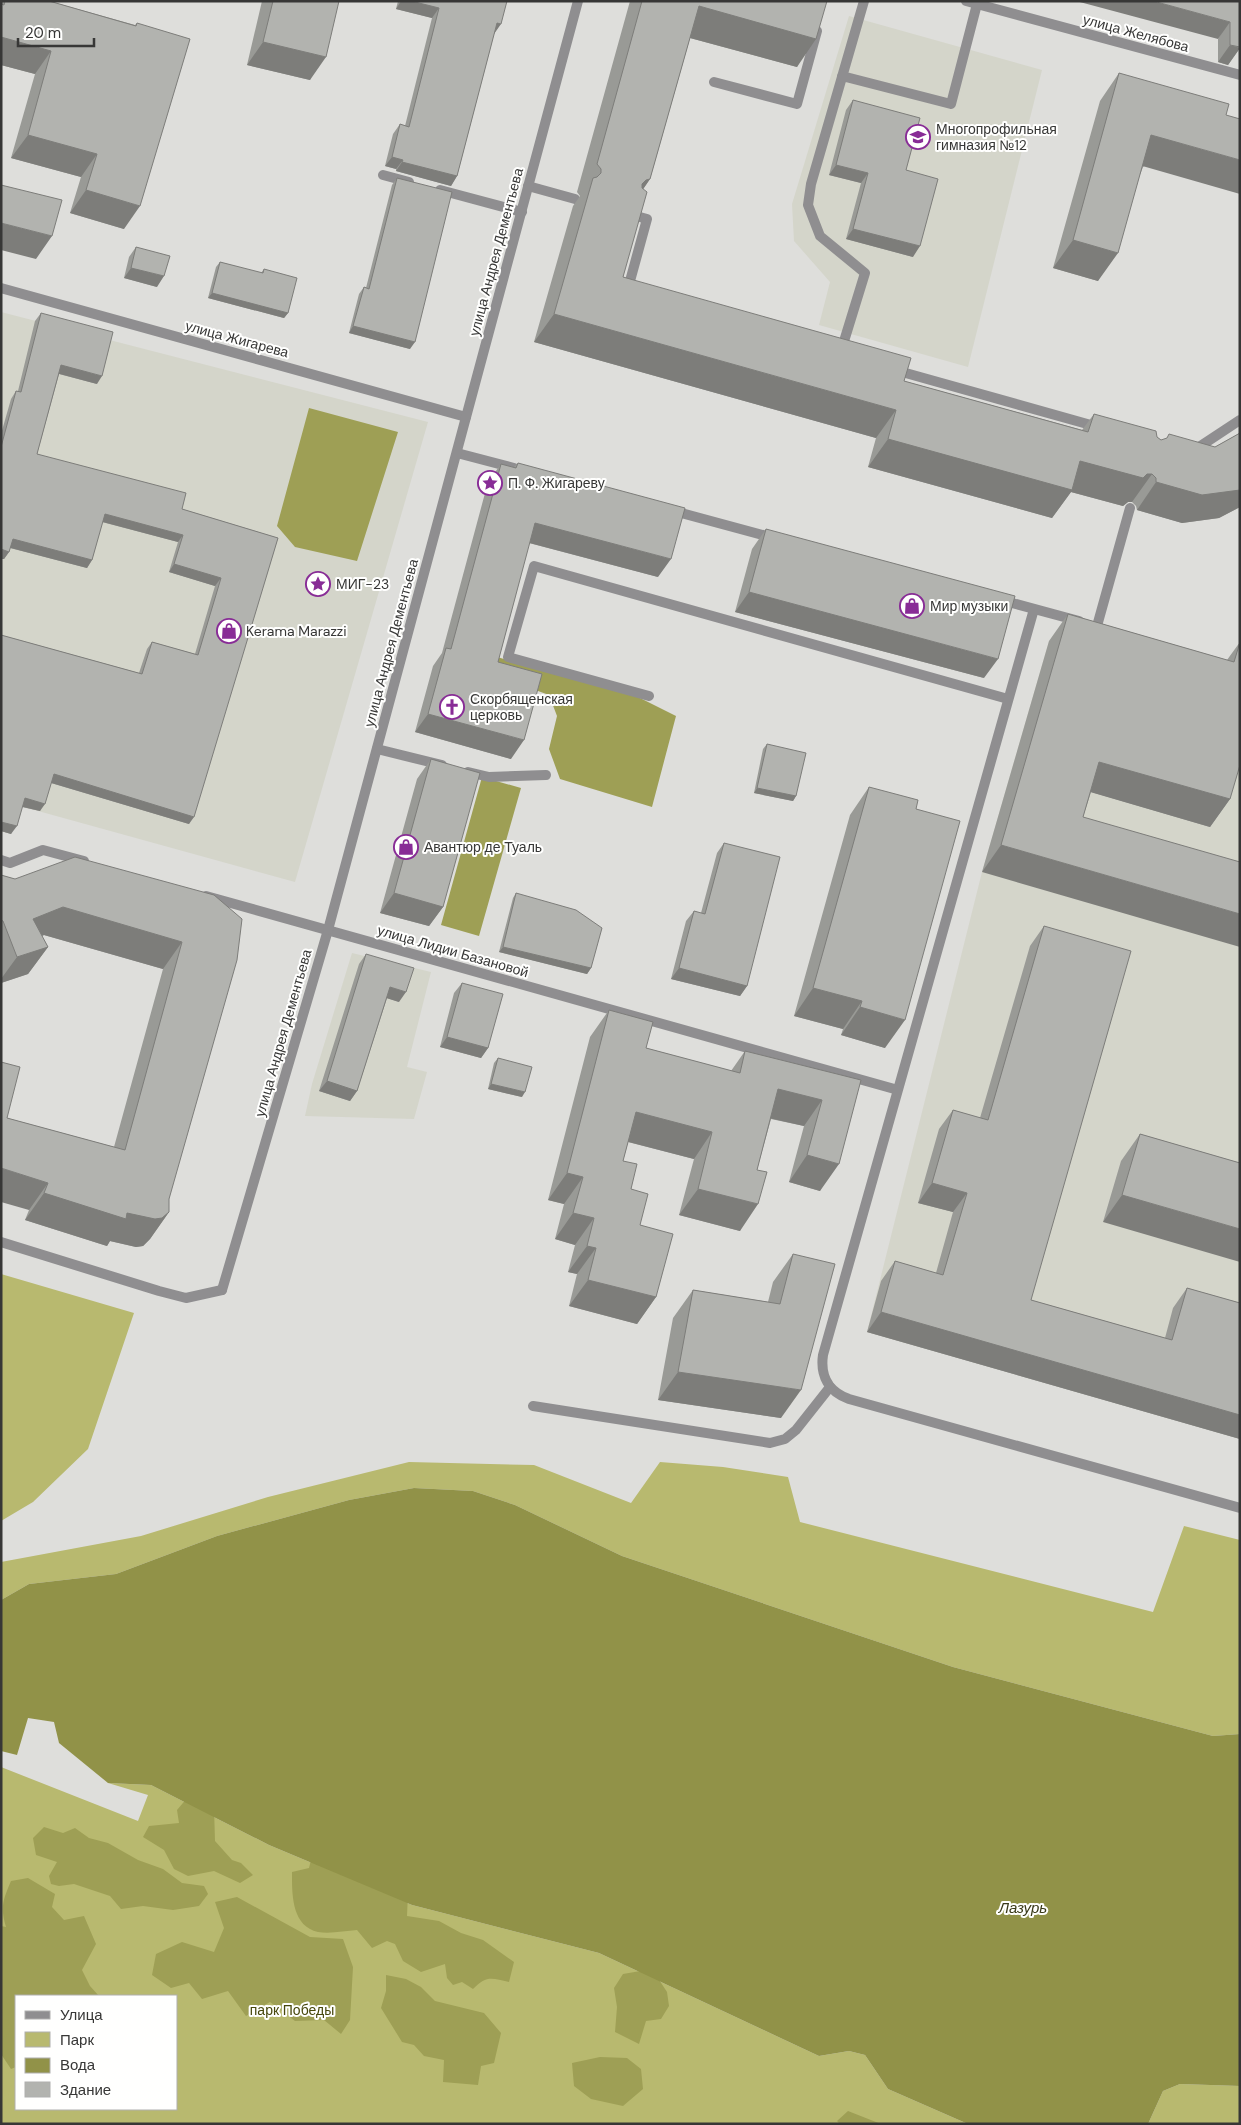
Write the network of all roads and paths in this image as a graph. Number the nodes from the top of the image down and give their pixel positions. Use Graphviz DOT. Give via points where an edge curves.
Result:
graph roads {
  1 [pos="578,1"];
  2 [pos="864,1"];
  3 [pos="966,1"];
  4 [pos="977,4"];
  5 [pos="820,20"];
  6 [pos="1240,75"];
  7 [pos="842,76"];
  8 [pos="714,82"];
  9 [pos="382,175"];
  10 [pos="528,186"];
  11 [pos="575,199"];
  12 [pos="522,212"];
  13 [pos="629,214"];
  14 [pos="1,288"];
  15 [pos="635,297"];
  16 [pos="840,354"];
  17 [pos="887,368"];
  18 [pos="466,417"];
  19 [pos="1240,420"];
  20 [pos="1111,430"];
  21 [pos="1182,450"];
  22 [pos="457,453"];
  23 [pos="526,471"];
  24 [pos="660,508"];
  25 [pos="1130,508"];
  26 [pos="785,541"];
  27 [pos="995,598"];
  28 [pos="1034,608"];
  29 [pos="649,696"];
  30 [pos="1008,699"];
  31 [pos="377,749"];
  32 [pos="546,775"];
  33 [pos="1,860"];
  34 [pos="90,863"];
  35 [pos="193,892"];
  36 [pos="328,930"];
  37 [pos="898,1090"];
  38 [pos="1,1242"];
  39 [pos="830,1386"];
  40 [pos="533,1406"];
  41 [pos="1240,1508"];
  1 -- 10 [label="street, улица Андрея Дементьева"];
  2 -- 7 [label="street"];
  3 -- 4 [label="street, улица Желябова"];
  4 -- 6 [label="street, улица Желябова"];
  4 -- 7 [label="street" via="951,104"];
  5 -- 8 [label="street" via="797,104"];
  7 -- 16 [label="street" via="808,205 820,236 865,273"];
  9 -- 12 [label="street"];
  10 -- 11 [label="street"];
  10 -- 12 [label="street, улица Андрея Дементьева"];
  12 -- 18 [label="street, улица Андрея Дементьева"];
  13 -- 15 [label="street" via="647,219 626,294"];
  14 -- 18 [label="street, улица Жигарева"];
  17 -- 20 [label="street"];
  18 -- 22 [label="street, улица Андрея Дементьева"];
  19 -- 21 [label="street" via="1190,453"];
  22 -- 23 [label="street"];
  22 -- 31 [label="street, улица Андрея Дементьева"];
  24 -- 26 [label="street"];
  25 -- 28 [label="street" via="1101,627"];
  27 -- 28 [label="street"];
  28 -- 30 [label="street"];
  29 -- 30 [label="street" via="508,657 534,566"];
  30 -- 37 [label="street"];
  31 -- 32 [label="street" via="490,777"];
  31 -- 36 [label="street, улица Андрея Дементьева"];
  33 -- 34 [label="street" via="10,863 43,850"];
  35 -- 36 [label="street, улица Лидии Базановой"];
  36 -- 37 [label="street, улица Лидии Базановой"];
  36 -- 38 [label="street, улица Андрея Дементьева" via="222,1290 186,1298"];
  37 -- 39 [label="street" via="823,1355 822,1368"];
  39 -- 40 [label="street" via="796,1430 785,1439 770,1443"];
  39 -- 41 [label="street" via="849,1399"];
}
